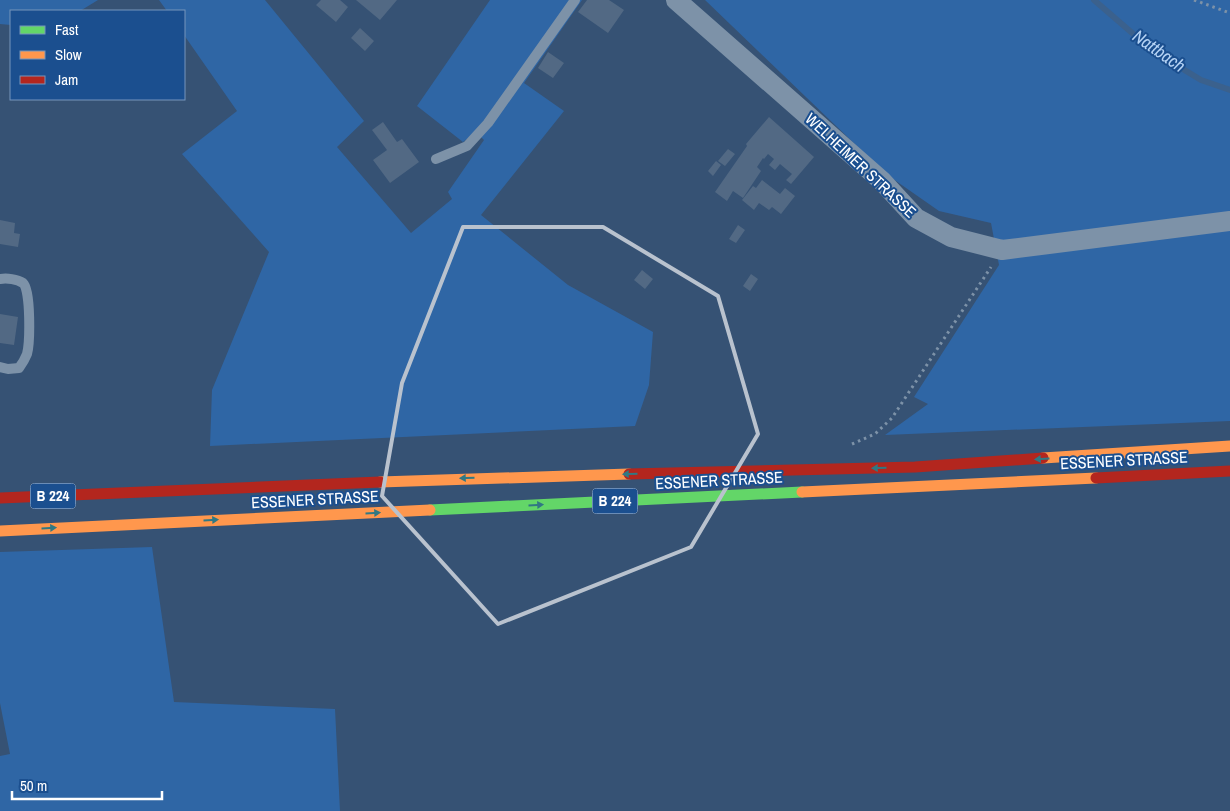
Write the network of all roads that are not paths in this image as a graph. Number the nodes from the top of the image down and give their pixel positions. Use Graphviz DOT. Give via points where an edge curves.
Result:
graph roads {
  1 [pos="575,0"];
  2 [pos="676,0"];
  3 [pos="436,159"];
  4 [pos="1230,221"];
  5 [pos="0,279"];
  6 [pos="0,367"];
  7 [pos="1230,446"];
  8 [pos="1230,471"];
  9 [pos="0,498"];
  10 [pos="0,531"];
  1 -- 3 [label="lane" via="488,123 468,146"];
  2 -- 4 [label="street, WELHEIMER STRASSE" via="882,181 916,218 951,237 1002,250"];
  5 -- 6 [label="lane" via="24,284 29,331 27,353 19,368"];
  7 -- 9 [label="main road, ESSENER STRASSE / B 224, one-way" via="915,467 485,477"];
  10 -- 8 [label="main road, ESSENER STRASSE / B 224, one-way"];
}
